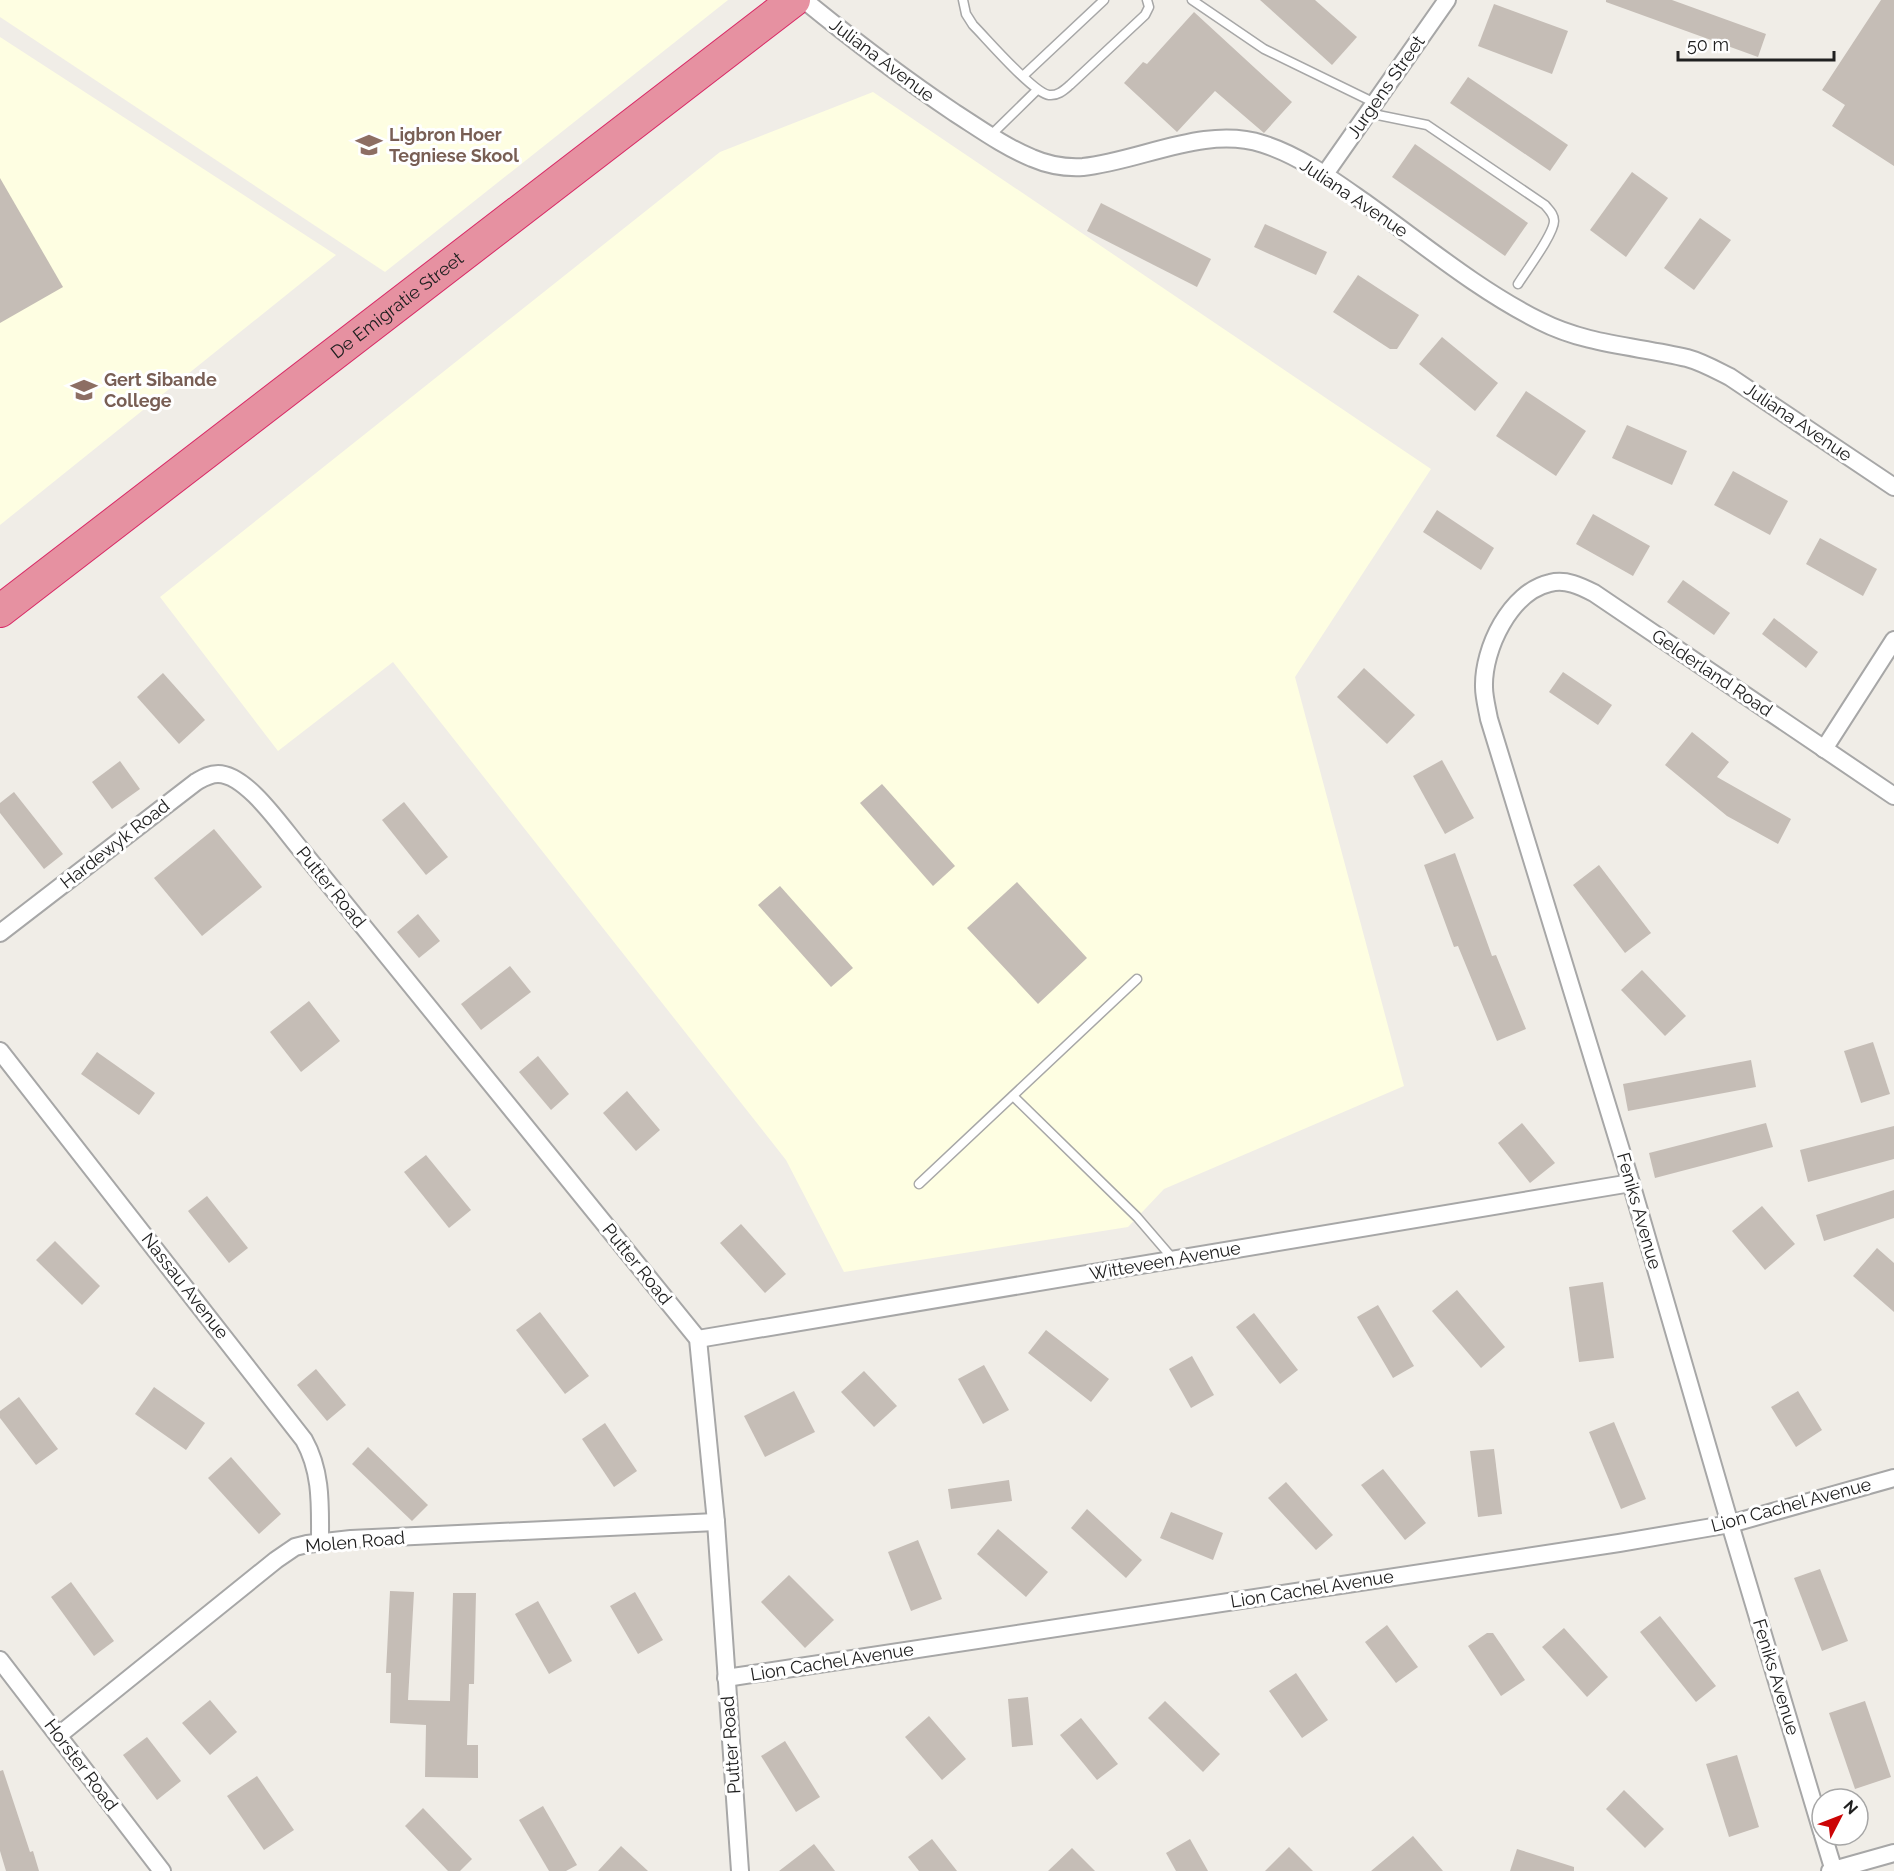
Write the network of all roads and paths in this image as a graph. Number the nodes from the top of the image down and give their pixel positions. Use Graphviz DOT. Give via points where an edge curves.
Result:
graph roads {
  1 [pos="794,0"];
  2 [pos="804,0"];
  3 [pos="963,0"];
  4 [pos="1104,0"];
  5 [pos="1147,0"];
  6 [pos="1192,0"];
  7 [pos="1447,0"];
  8 [pos="1023,76"];
  9 [pos="1037,90"];
  10 [pos="1371,108"];
  11 [pos="990,136"];
  12 [pos="1325,174"];
  13 [pos="1518,284"];
  14 [pos="1894,487"];
  15 [pos="1523,597"];
  16 [pos="0,612"];
  17 [pos="1894,640"];
  18 [pos="1824,748"];
  19 [pos="237,779"];
  20 [pos="1894,796"];
  21 [pos="0,933"];
  22 [pos="1137,980"];
  23 [pos="0,1052"];
  24 [pos="1013,1096"];
  25 [pos="1631,1183"];
  26 [pos="919,1184"];
  27 [pos="1174,1260"];
  28 [pos="698,1339"];
  29 [pos="1894,1478"];
  30 [pos="716,1522"];
  31 [pos="1730,1524"];
  32 [pos="320,1542"];
  33 [pos="0,1660"];
  34 [pos="726,1678"];
  35 [pos="59,1735"];
  36 [pos="1810,1794"];
  37 [pos="1826,1847"];
  38 [pos="1894,1854"];
  39 [pos="156,1869"];
  40 [pos="740,1871"];
  41 [pos="1832,1871"];
  1 -- 16 [label="highway, De Emigratie Street"];
  2 -- 11 [label="street, Juliana Avenue" via="915,86"];
  3 -- 8 [label="lane" via="973,25"];
  4 -- 8 [label="lane"];
  5 -- 9 [label="lane" via="1145,15 1064,90 1052,95"];
  6 -- 10 [label="lane" via="1264,49"];
  7 -- 10 [label="street, Jurgens Street"];
  8 -- 9 [label="lane"];
  9 -- 11 [label="lane"];
  10 -- 12 [label="street, Jurgens Street"];
  10 -- 13 [label="lane" via="1427,125 1550,210 1553,230"];
  11 -- 12 [label="street, Juliana Avenue" via="1032,158 1081,167 1202,140 1228,138 1261,143"];
  12 -- 14 [label="street, Juliana Avenue" via="1496,295 1540,321 1593,341 1689,358 1707,365"];
  15 -- 18 [label="street, Gelderland Road" via="1551,583 1570,583 1589,590"];
  15 -- 25 [label="street, Feniks Avenue" via="1490,646 1484,687 1486,704"];
  17 -- 18 [label="street"];
  18 -- 20 [label="street, Gelderland Road"];
  19 -- 21 [label="street, Hardewyk Road" via="219,774 196,782"];
  19 -- 28 [label="street, Putter Road" via="295,843"];
  22 -- 24 [label="lane"];
  23 -- 32 [label="street, Nassau Avenue" via="304,1440 318,1474"];
  24 -- 26 [label="lane"];
  24 -- 27 [label="lane" via="1137,1217"];
  25 -- 27 [label="street, Witteveen Avenue"];
  25 -- 31 [label="street, Feniks Avenue"];
  27 -- 28 [label="street, Witteveen Avenue"];
  28 -- 30 [label="street, Putter Road"];
  29 -- 31 [label="street, Lion Cachel Avenue"];
  30 -- 32 [label="street, Molen Road"];
  30 -- 34 [label="street, Putter Road"];
  31 -- 34 [label="street, Lion Cachel Avenue"];
  31 -- 36 [label="street, Feniks Avenue"];
  32 -- 35 [label="street, Molen Road" via="295,1547 259,1572"];
  33 -- 35 [label="street, Horster Road"];
  34 -- 40 [label="street, Putter Road"];
  35 -- 39 [label="street, Horster Road"];
  37 -- 41 [label="street, Feniks Avenue"];
  38 -- 41 [label="street"];
}
